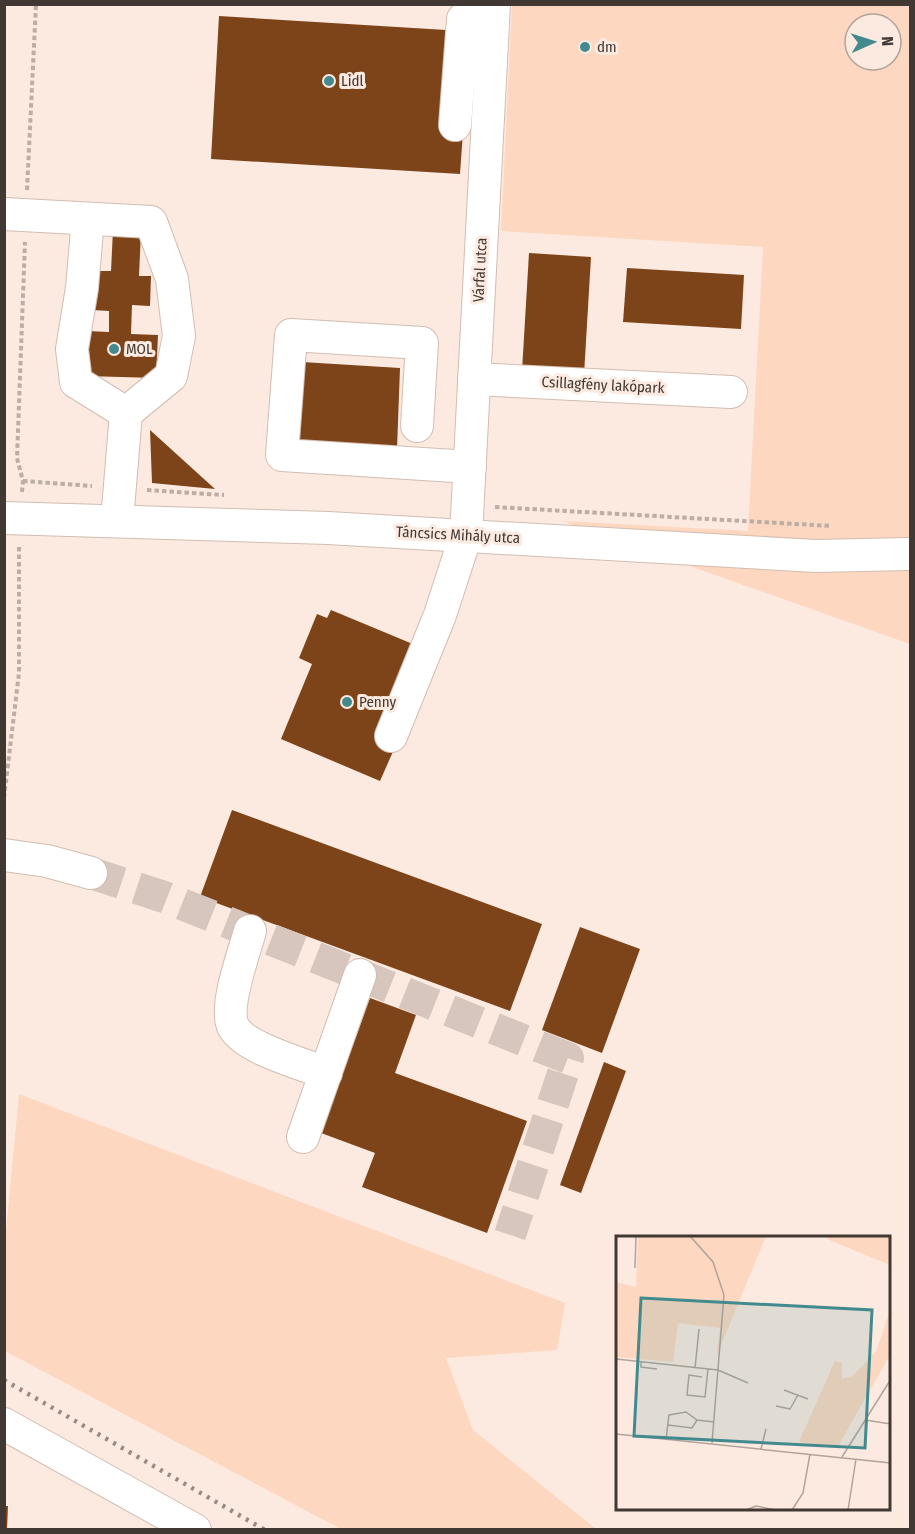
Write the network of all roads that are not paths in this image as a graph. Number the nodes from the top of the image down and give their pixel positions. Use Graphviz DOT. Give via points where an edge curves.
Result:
graph roads {
  1 [pos="494,13"];
  2 [pos="455,125"];
  3 [pos="4,214"];
  4 [pos="88,219"];
  5 [pos="474,379"];
  6 [pos="731,392"];
  7 [pos="126,413"];
  8 [pos="417,426"];
  9 [pos="470,467"];
  10 [pos="11,518"];
  11 [pos="117,521"];
  12 [pos="466,535"];
  13 [pos="910,554"];
  14 [pos="391,736"];
  15 [pos="4,855"];
  16 [pos="92,873"];
  17 [pos="250,931"];
  18 [pos="360,975"];
  19 [pos="326,1073"];
  20 [pos="303,1137"];
  21 [pos="4,1424"];
  22 [pos="189,1528"];
  1 -- 2 [label="street" via="463,19"];
  1 -- 5 [label="street, Várfal utca"];
  3 -- 4 [label="street"];
  4 -- 7 [label="street" via="72,349 76,382"];
  4 -- 7 [label="street" via="151,222 172,279 179,336 171,376"];
  5 -- 6 [label="street, Csillagfény lakópark"];
  5 -- 9 [label="street, Várfal utca"];
  7 -- 11 [label="street"];
  8 -- 9 [label="street" via="422,343 291,335 282,455"];
  9 -- 12 [label="street, Várfal utca"];
  10 -- 11 [label="street, Táncsics Mihály utca"];
  11 -- 12 [label="street, Táncsics Mihály utca"];
  12 -- 13 [label="street, Táncsics Mihály utca" via="816,556"];
  12 -- 14 [label="street, Várfal utca" via="440,615"];
  15 -- 16 [label="street"];
  17 -- 19 [label="street" via="233,996 233,1025 247,1041"];
  18 -- 19 [label="street"];
  19 -- 20 [label="street"];
  21 -- 22 [label="street"];
}
